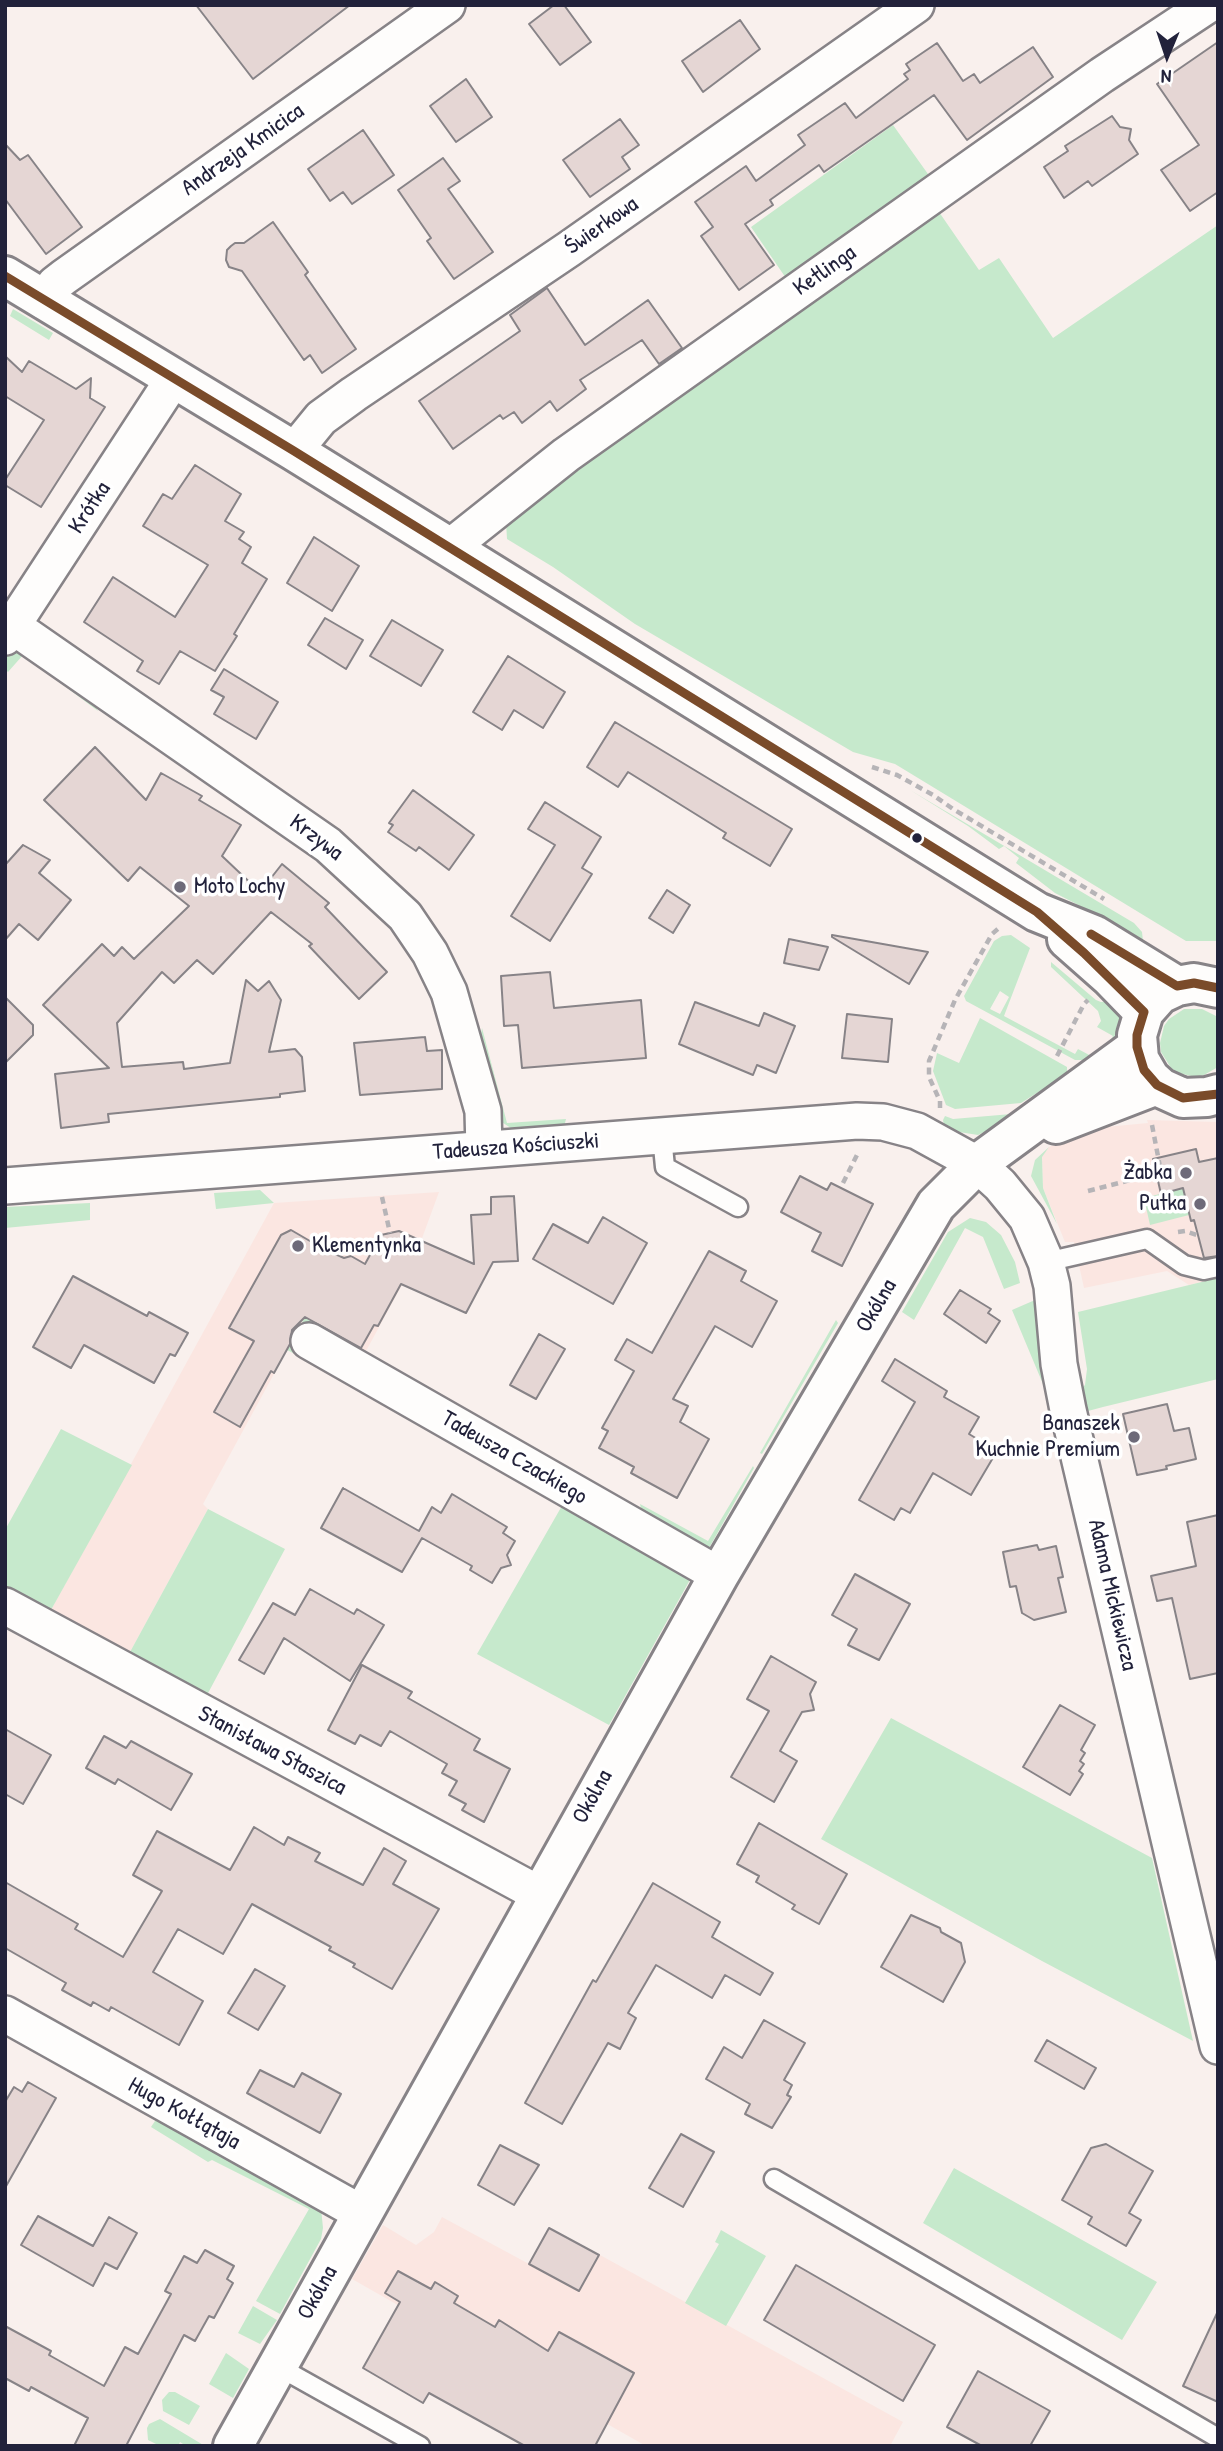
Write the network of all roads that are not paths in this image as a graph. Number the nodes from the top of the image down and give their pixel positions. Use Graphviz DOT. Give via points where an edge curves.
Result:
graph roads {
  1 [pos="447,5"];
  2 [pos="916,5"];
  3 [pos="1208,5"];
  4 [pos="5,276"];
  5 [pos="44,301"];
  6 [pos="174,378"];
  7 [pos="294,452"];
  8 [pos="449,548"];
  9 [pos="10,632"];
  10 [pos="1022,920"];
  11 [pos="1205,983"];
  12 [pos="1140,1030"];
  13 [pos="1218,1094"];
  14 [pos="1154,1102"];
  15 [pos="662,1136"];
  16 [pos="1011,1140"];
  17 [pos="484,1149"];
  18 [pos="977,1164"];
  19 [pos="5,1186"];
  20 [pos="738,1207"];
  21 [pos="1046,1262"];
  22 [pos="1218,1267"];
  23 [pos="309,1342"];
  24 [pos="719,1575"];
  25 [pos="5,1606"];
  26 [pos="539,1894"];
  27 [pos="5,2014"];
  28 [pos="1218,2046"];
  29 [pos="774,2179"];
  30 [pos="363,2214"];
  31 [pos="277,2366"];
  32 [pos="1218,2438"];
  33 [pos="233,2446"];
  34 [pos="420,2446"];
  1 -- 5 [label="street, Andrzeja Kmicica" via="64,277"];
  2 -- 7 [label="street, Świerkowa" via="354,394 321,418"];
  3 -- 8 [label="street, Ketlinga" via="1102,75 566,455"];
  4 -- 5 [label="street"];
  5 -- 6 [label="street"];
  6 -- 7 [label="street"];
  6 -- 9 [label="street, Krótka"];
  7 -- 8 [label="street"];
  8 -- 10 [label="street"];
  9 -- 17 [label="street, Krzywa" via="328,845 405,916 449,992 483,1111"];
  10 -- 11 [label="street" via="1094,935"];
  10 -- 12 [label="street" via="1084,953"];
  11 -- 12 [label="street" via="1160,994"];
  12 -- 14 [label="street" via="1144,1070"];
  12 -- 16 [label="street"];
  13 -- 14 [label="street"];
  14 -- 16 [label="street"];
  15 -- 17 [label="street, Tadeusza Kościuszki"];
  15 -- 18 [label="street, Tadeusza Kościuszki" via="883,1122 930,1137"];
  15 -- 20 [label="lane" via="665,1167"];
  16 -- 18 [label="street"];
  17 -- 19 [label="street, Tadeusza Kościuszki"];
  18 -- 21 [label="street, Adama Mickiewicza" via="1027,1218"];
  18 -- 24 [label="street, Okólna" via="936,1205"];
  21 -- 22 [label="lane" via="1147,1239 1184,1265 1204,1270"];
  21 -- 28 [label="street, Adama Mickiewicza" via="1068,1410"];
  23 -- 24 [label="street, Tadeusza Czackiego"];
  24 -- 26 [label="street, Okólna"];
  25 -- 26 [label="street, Stanisława Staszica"];
  26 -- 30 [label="street, Okólna"];
  27 -- 30 [label="street, Hugo Kołłątaja"];
  29 -- 32 [label="lane"];
  30 -- 31 [label="street, Okólna"];
  31 -- 33 [label="street, Okólna"];
  31 -- 34 [label="lane"];
}
